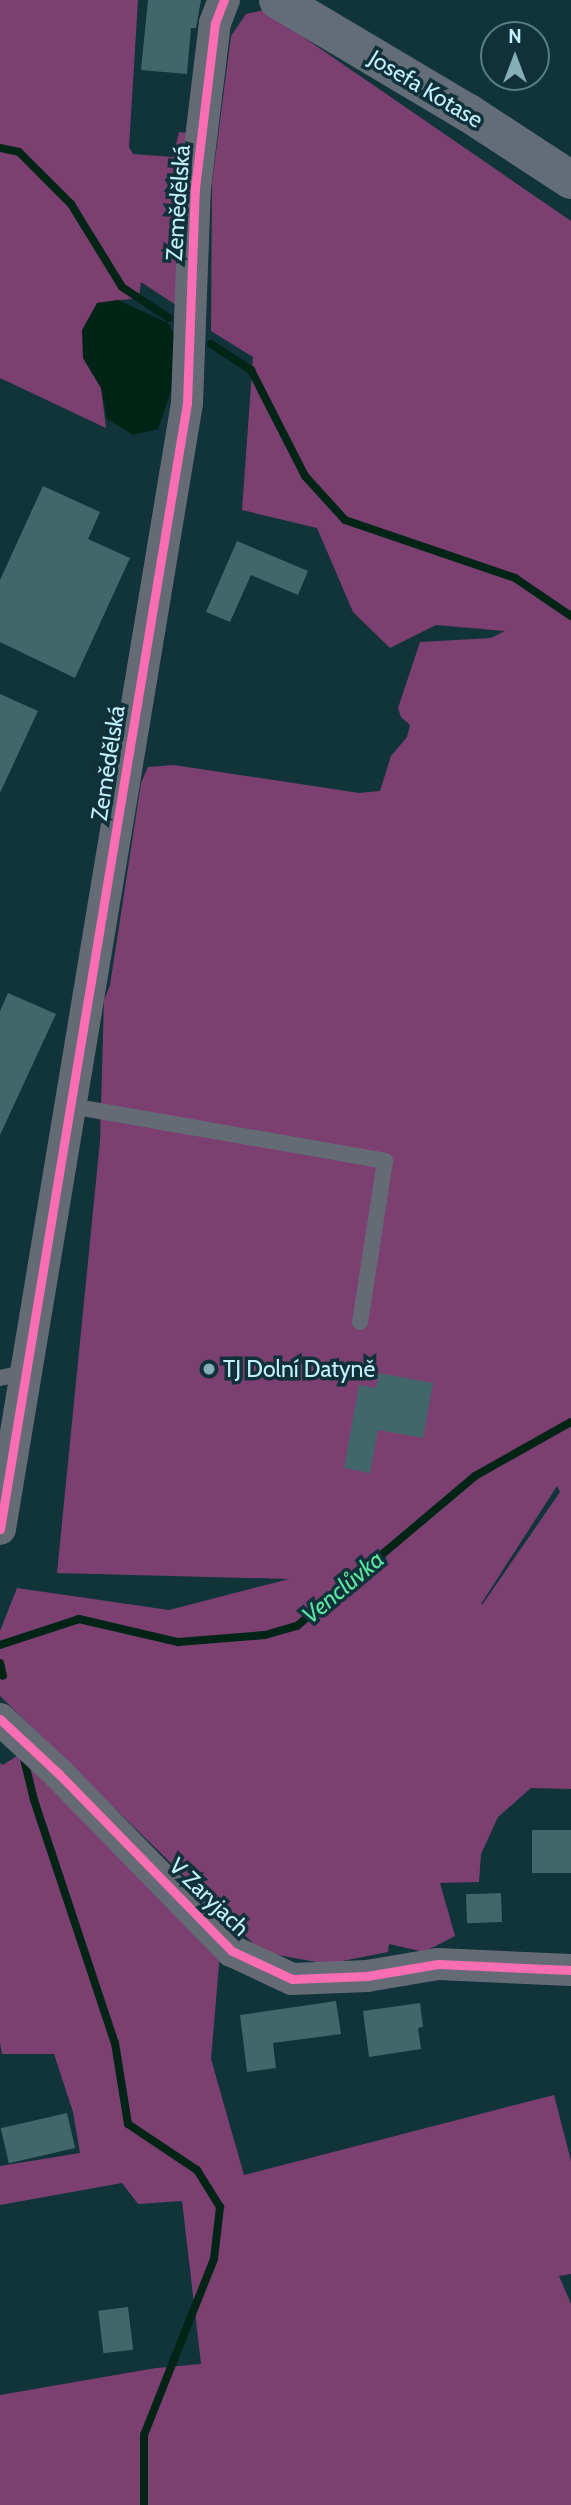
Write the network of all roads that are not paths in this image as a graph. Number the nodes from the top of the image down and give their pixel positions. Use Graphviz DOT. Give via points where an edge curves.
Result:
graph roads {
  1 [pos="224,0"];
  2 [pos="278,0"];
  3 [pos="571,180"];
  4 [pos="71,1106"];
  5 [pos="360,1322"];
  6 [pos="12,1375"];
  7 [pos="0,1529"];
  8 [pos="0,1719"];
  9 [pos="571,1970"];
  1 -- 4 [label="street, Zemědělská" via="215,23 195,188 187,403"];
  2 -- 3 [label="street, Josefa Kotase" via="467,112"];
  4 -- 5 [label="lane" via="385,1161"];
  4 -- 6 [label="street, Zemědělská"];
  6 -- 7 [label="street, Zemědělská"];
  8 -- 9 [label="street, V Zaryjach" via="232,1951 292,1979 367,1976 438,1964"];
}
